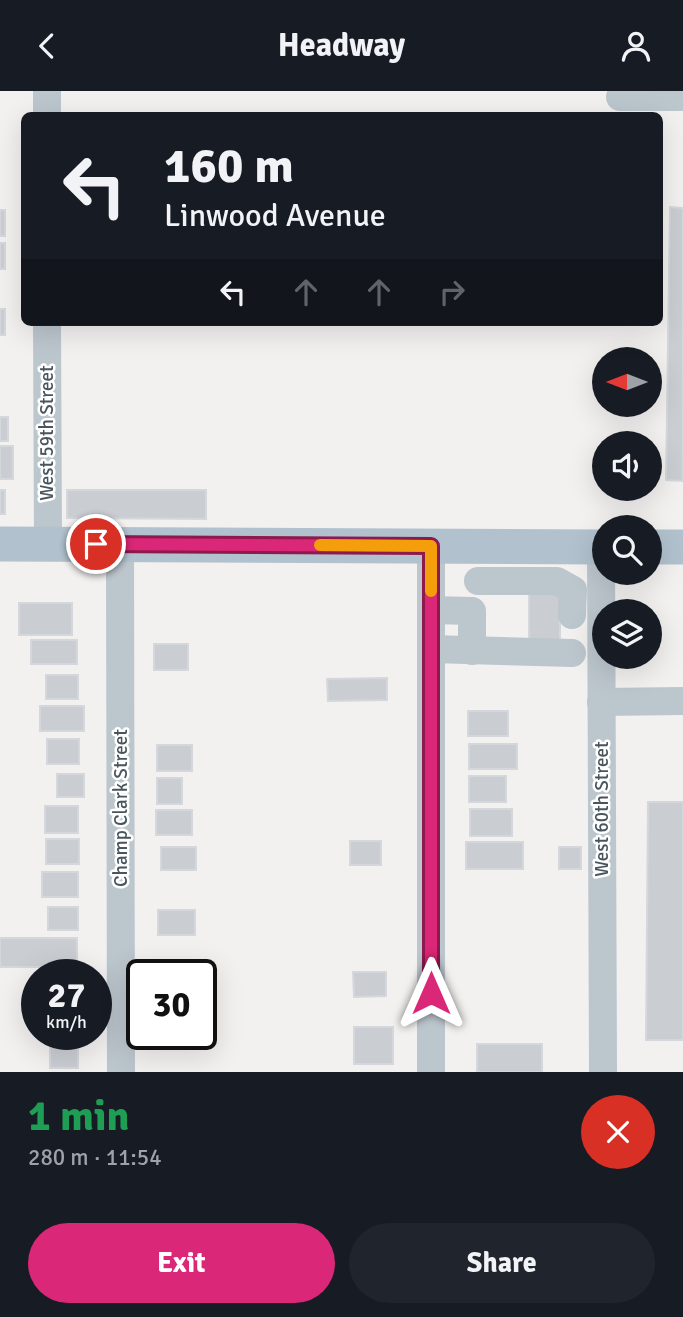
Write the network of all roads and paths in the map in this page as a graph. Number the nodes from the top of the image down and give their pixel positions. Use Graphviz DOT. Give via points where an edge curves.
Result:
graph roads {
  1 [pos="47,91"];
  2 [pos="620,97"];
  3 [pos="683,97"];
  4 [pos="47,112"];
  5 [pos="47,326"];
  6 [pos="0,544"];
  7 [pos="48,544"];
  8 [pos="121,544"];
  9 [pos="431,546"];
  10 [pos="484,546"];
  11 [pos="592,547"];
  12 [pos="662,547"];
  13 [pos="683,547"];
  14 [pos="478,581"];
  15 [pos="431,610"];
  16 [pos="472,611"];
  17 [pos="592,614"];
  18 [pos="572,615"];
  19 [pos="431,649"];
  20 [pos="472,651"];
  21 [pos="572,653"];
  22 [pos="592,653"];
  23 [pos="601,669"];
  24 [pos="683,701"];
  25 [pos="601,702"];
  26 [pos="121,1072"];
  27 [pos="431,1072"];
  28 [pos="603,1072"];
  1 -- 4 [label="street"];
  2 -- 3 [label="street"];
  5 -- 7 [label="street, West 59th Street"];
  6 -- 7 [label="main road"];
  7 -- 8 [label="main road"];
  8 -- 9 [label="main road"];
  8 -- 26 [label="street, Champ Clark Street"];
  9 -- 10 [label="main road"];
  9 -- 15 [label="street"];
  10 -- 11 [label="main road"];
  10 -- 14 [label="street"];
  12 -- 13 [label="main road"];
  14 -- 16 [label="street"];
  14 -- 18 [label="street" via="566,584 573,590"];
  15 -- 16 [label="street"];
  15 -- 19 [label="street"];
  16 -- 20 [label="street"];
  17 -- 18 [label="street"];
  18 -- 21 [label="street"];
  19 -- 20 [label="street"];
  19 -- 27 [label="street"];
  20 -- 21 [label="street"];
  21 -- 22 [label="street"];
  23 -- 25 [label="street, West 60th Street"];
  24 -- 25 [label="street"];
  25 -- 28 [label="street, West 60th Street"];
}
